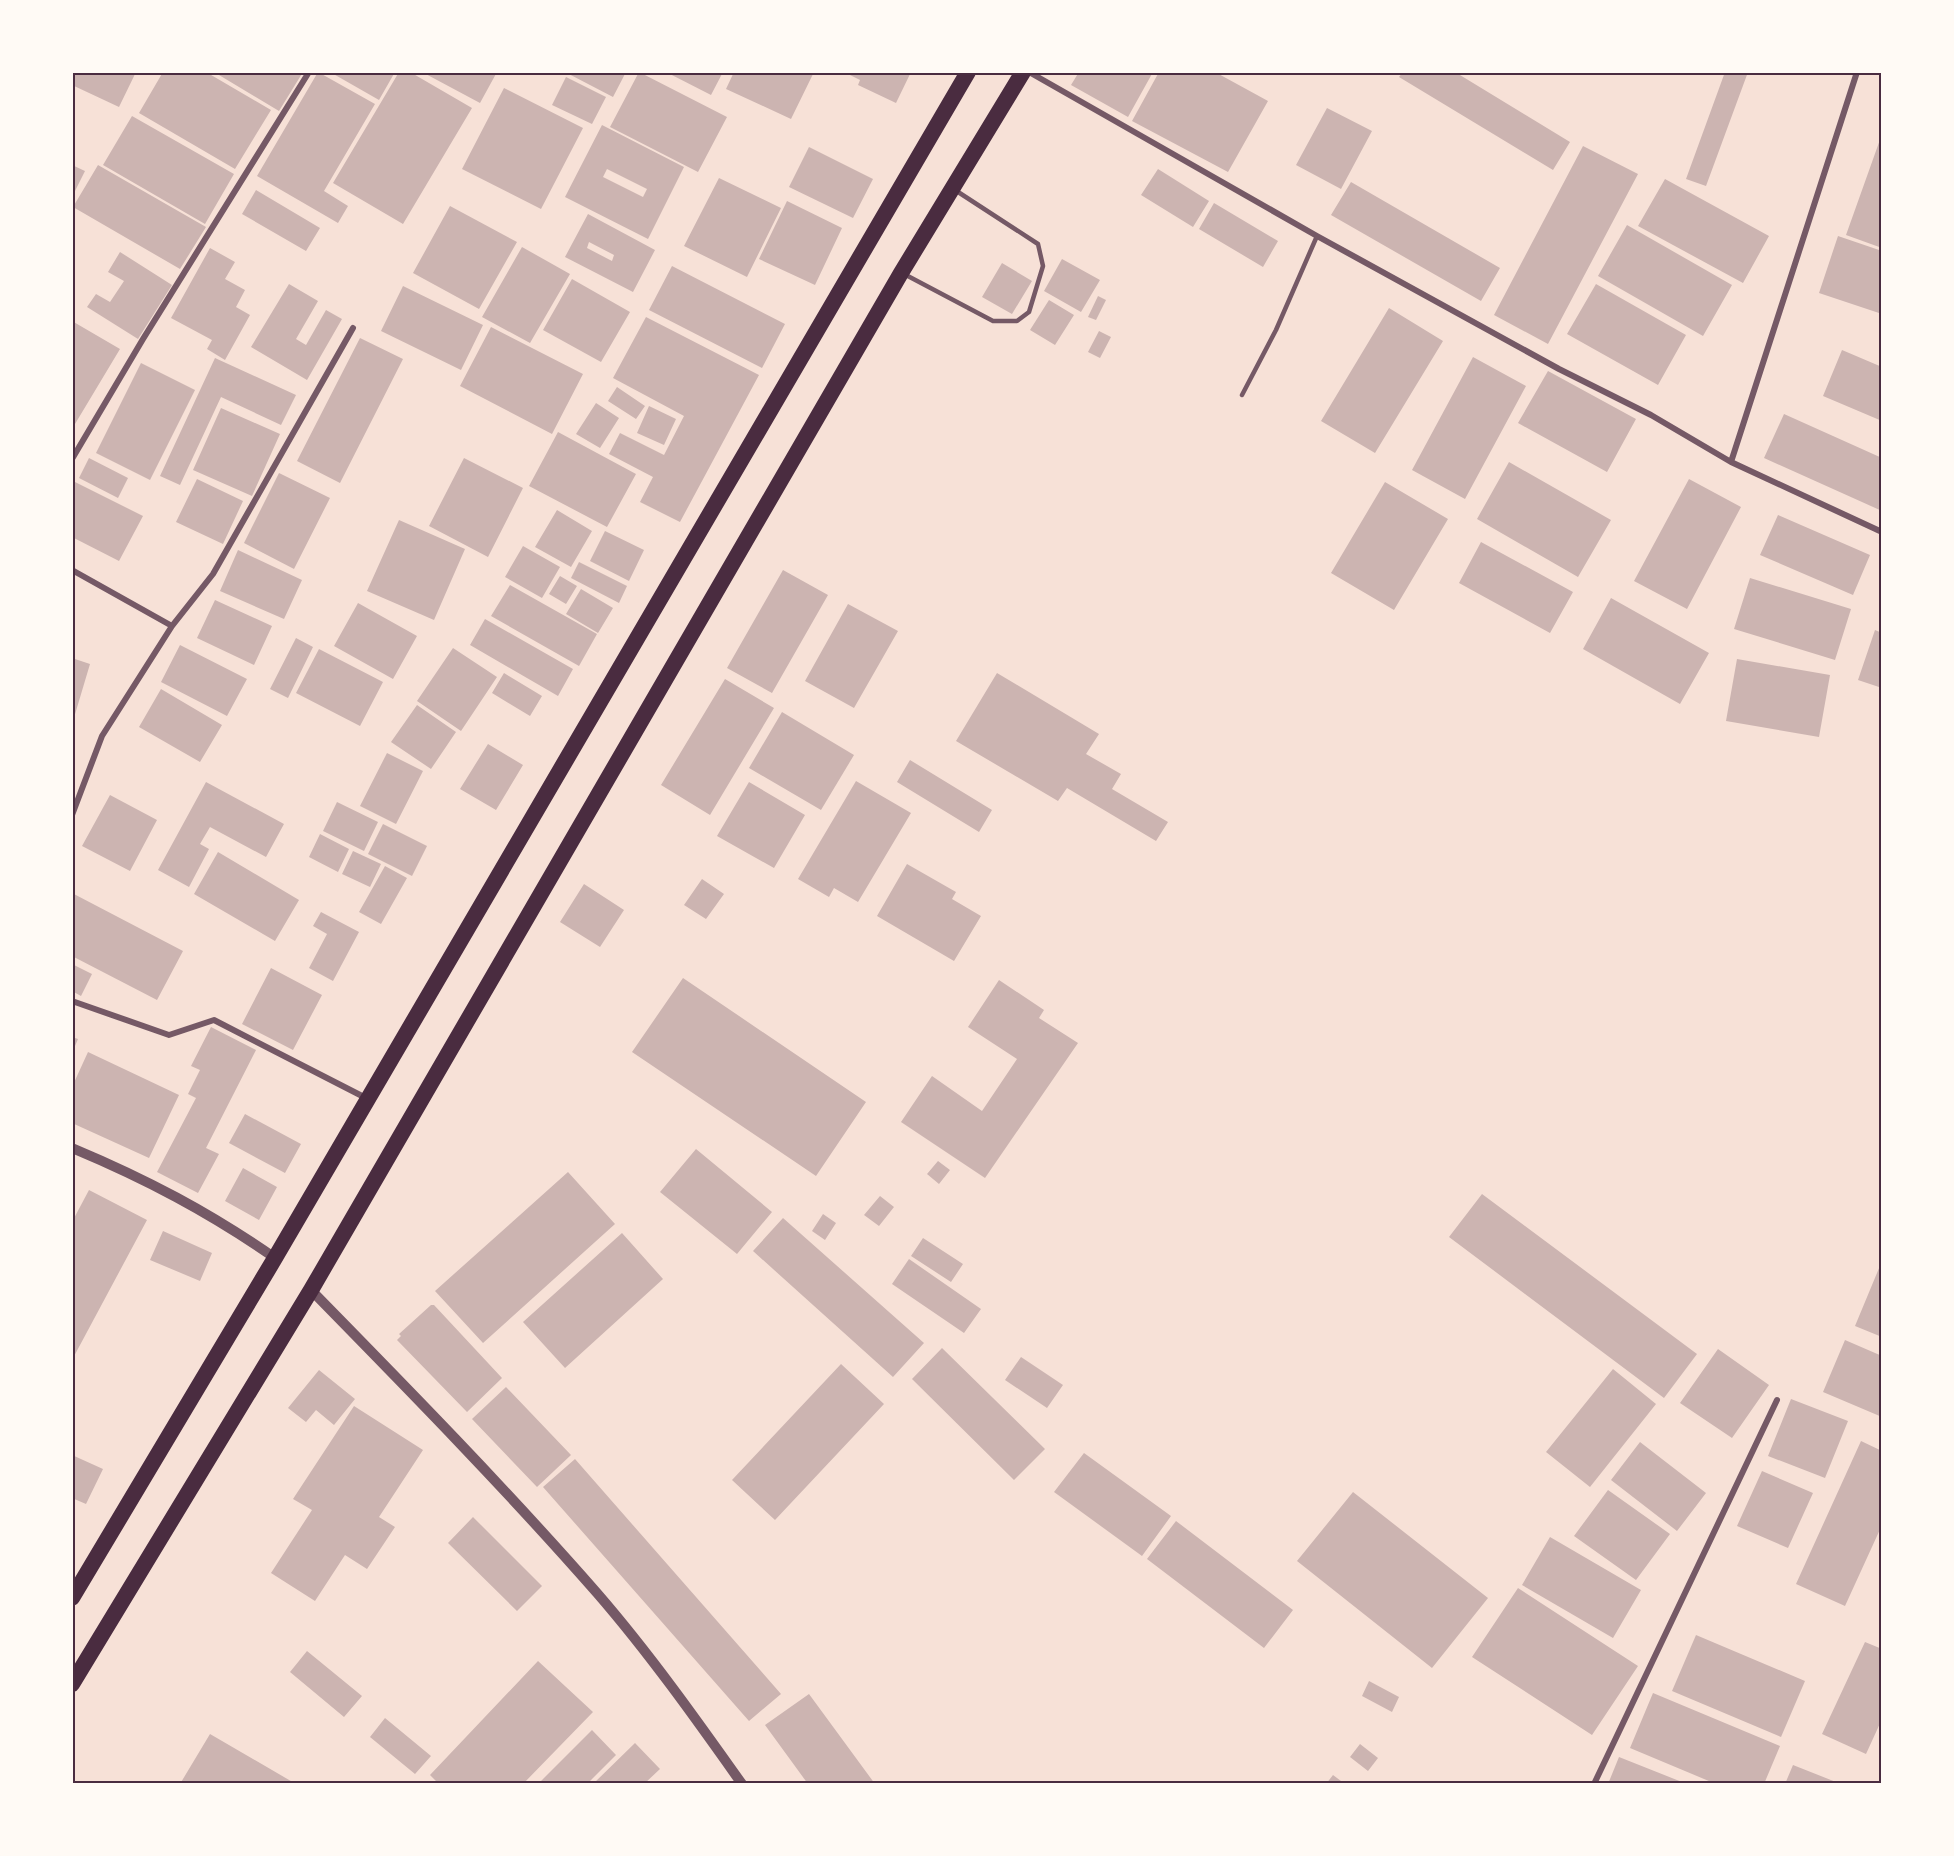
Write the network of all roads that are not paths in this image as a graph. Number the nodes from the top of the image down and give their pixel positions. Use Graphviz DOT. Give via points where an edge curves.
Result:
graph roads {
  1 [pos="309,72"];
  2 [pos="968,72"];
  3 [pos="1023,72"];
  4 [pos="1029,72"];
  5 [pos="1857,72"];
  6 [pos="953,188"];
  7 [pos="1317,236"];
  8 [pos="902,273"];
  9 [pos="353,328"];
  10 [pos="1242,395"];
  11 [pos="72,459"];
  12 [pos="1731,462"];
  13 [pos="1882,532"];
  14 [pos="72,570"];
  15 [pos="172,626"];
  16 [pos="72,815"];
  17 [pos="72,1001"];
  18 [pos="367,1098"];
  19 [pos="72,1148"];
  20 [pos="275,1258"];
  21 [pos="310,1290"];
  22 [pos="1777,1400"];
  23 [pos="72,1598"];
  24 [pos="72,1684"];
  25 [pos="742,1784"];
  26 [pos="1594,1784"];
  1 -- 11 [label="street"];
  2 -- 18 [label="highway"];
  3 -- 6 [label="highway"];
  4 -- 7 [label="street"];
  5 -- 12 [label="street"];
  6 -- 8 [label="highway"];
  6 -- 8 [label="lane" via="1038,243 1043,266 1029,312 1017,321 993,321"];
  7 -- 10 [label="lane" via="1276,330"];
  7 -- 12 [label="street"];
  8 -- 21 [label="highway"];
  9 -- 15 [label="street" via="213,573"];
  12 -- 13 [label="street"];
  14 -- 15 [label="street"];
  15 -- 16 [label="street" via="102,736"];
  17 -- 18 [label="street" via="170,1035 214,1020"];
  18 -- 20 [label="highway"];
  19 -- 20 [label="street" via="180,1197"];
  20 -- 23 [label="highway"];
  21 -- 24 [label="highway"];
  21 -- 25 [label="street" via="471,1453 598,1595 688,1707"];
  22 -- 26 [label="street"];
}
